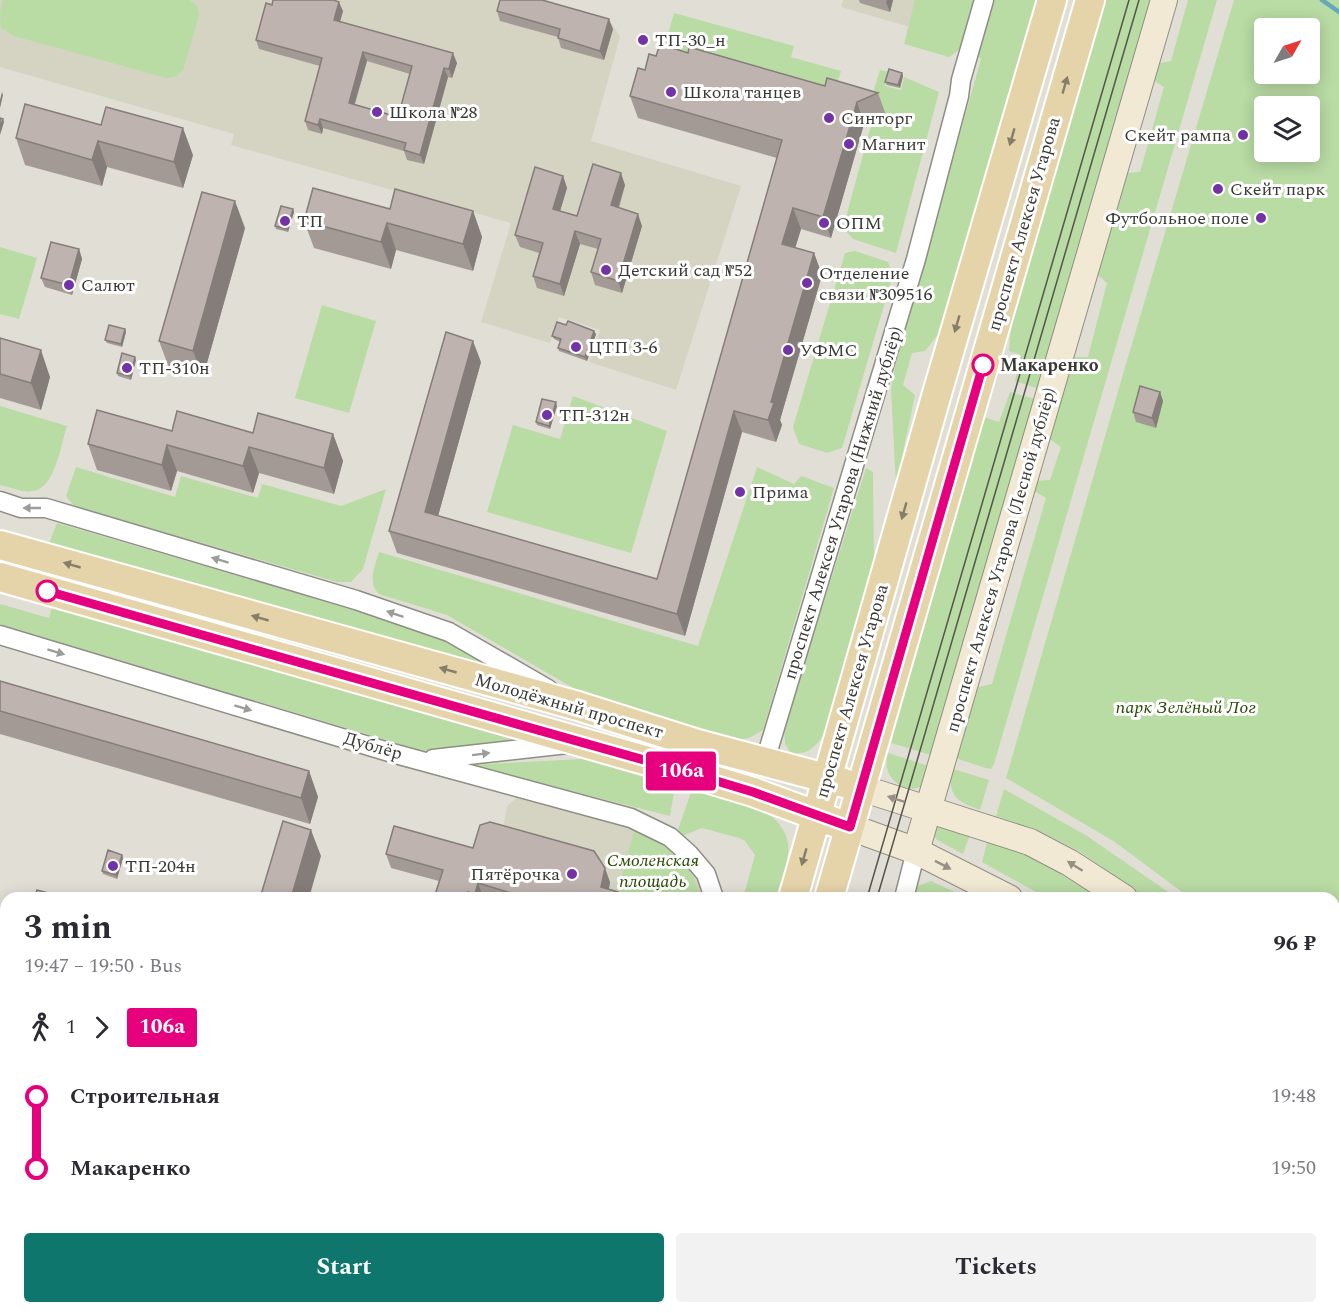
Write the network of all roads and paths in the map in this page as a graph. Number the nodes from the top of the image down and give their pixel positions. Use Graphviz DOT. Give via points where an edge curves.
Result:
graph roads {
  1 [pos="984,0"];
  2 [pos="1052,0"];
  3 [pos="1090,0"];
  4 [pos="1164,0"];
  5 [pos="0,501"];
  6 [pos="0,545"];
  7 [pos="0,577"];
  8 [pos="0,635"];
  9 [pos="578,706"];
  10 [pos="579,742"];
  11 [pos="422,760"];
  12 [pos="765,761"];
  13 [pos="827,779"];
  14 [pos="861,788"];
  15 [pos="753,792"];
  16 [pos="930,809"];
  17 [pos="816,815"];
  18 [pos="850,827"];
  19 [pos="916,851"];
  20 [pos="712,892"];
  21 [pos="795,892"];
  22 [pos="831,892"];
  23 [pos="906,892"];
  24 [pos="997,892"];
  25 [pos="1115,892"];
  1 -- 12 [label="street, проспект Алексея Угарова (Нижний дублёр)" via="916,259"];
  2 -- 13 [label="main road, проспект Алексея Угарова, one-way"];
  14 -- 3 [label="main road, проспект Алексея Угарова, one-way"];
  4 -- 16 [label="street, проспект Алексея Угарова (Лесной дублёр)"];
  9 -- 5 [label="street, one-way" via="449,632 356,600 46,508 21,508"];
  9 -- 6 [label="main road, Молодёжный проспект, one-way"];
  7 -- 10 [label="main road, Молодёжный проспект"];
  8 -- 11 [label="street, Дублёр, one-way"];
  9 -- 12 [label="main road, Молодёжный проспект"];
  11 -- 10 [label="street, Молодёжный проспект, one-way"];
  10 -- 15 [label="main road, Молодёжный проспект"];
  11 -- 20 [label="street, Дублёр" via="631,818 670,837 689,854 706,874"];
  12 -- 13 [label="main road, Молодёжный проспект"];
  12 -- 15 [label="main road"];
  13 -- 14 [label="main road, Молодёжный проспект"];
  13 -- 17 [label="main road, проспект Алексея Угарова"];
  16 -- 14 [label="street, Молодёжный проспект, one-way"];
  14 -- 18 [label="main road, проспект Алексея Угарова"];
  15 -- 17 [label="main road, Молодёжный проспект"];
  16 -- 19 [label="street, проспект Алексея Угарова (Лесной дублёр)"];
  25 -- 16 [label="street, Молодёжный проспект, one-way" via="1030,842"];
  17 -- 18 [label="main road, Молодёжный проспект"];
  17 -- 21 [label="main road, проспект Алексея Угарова, one-way"];
  18 -- 19 [label="street, Молодёжный проспект"];
  18 -- 22 [label="main road, проспект Алексея Угарова"];
  19 -- 23 [label="street"];
  19 -- 24 [label="street, Молодёжный проспект, one-way"];
}
